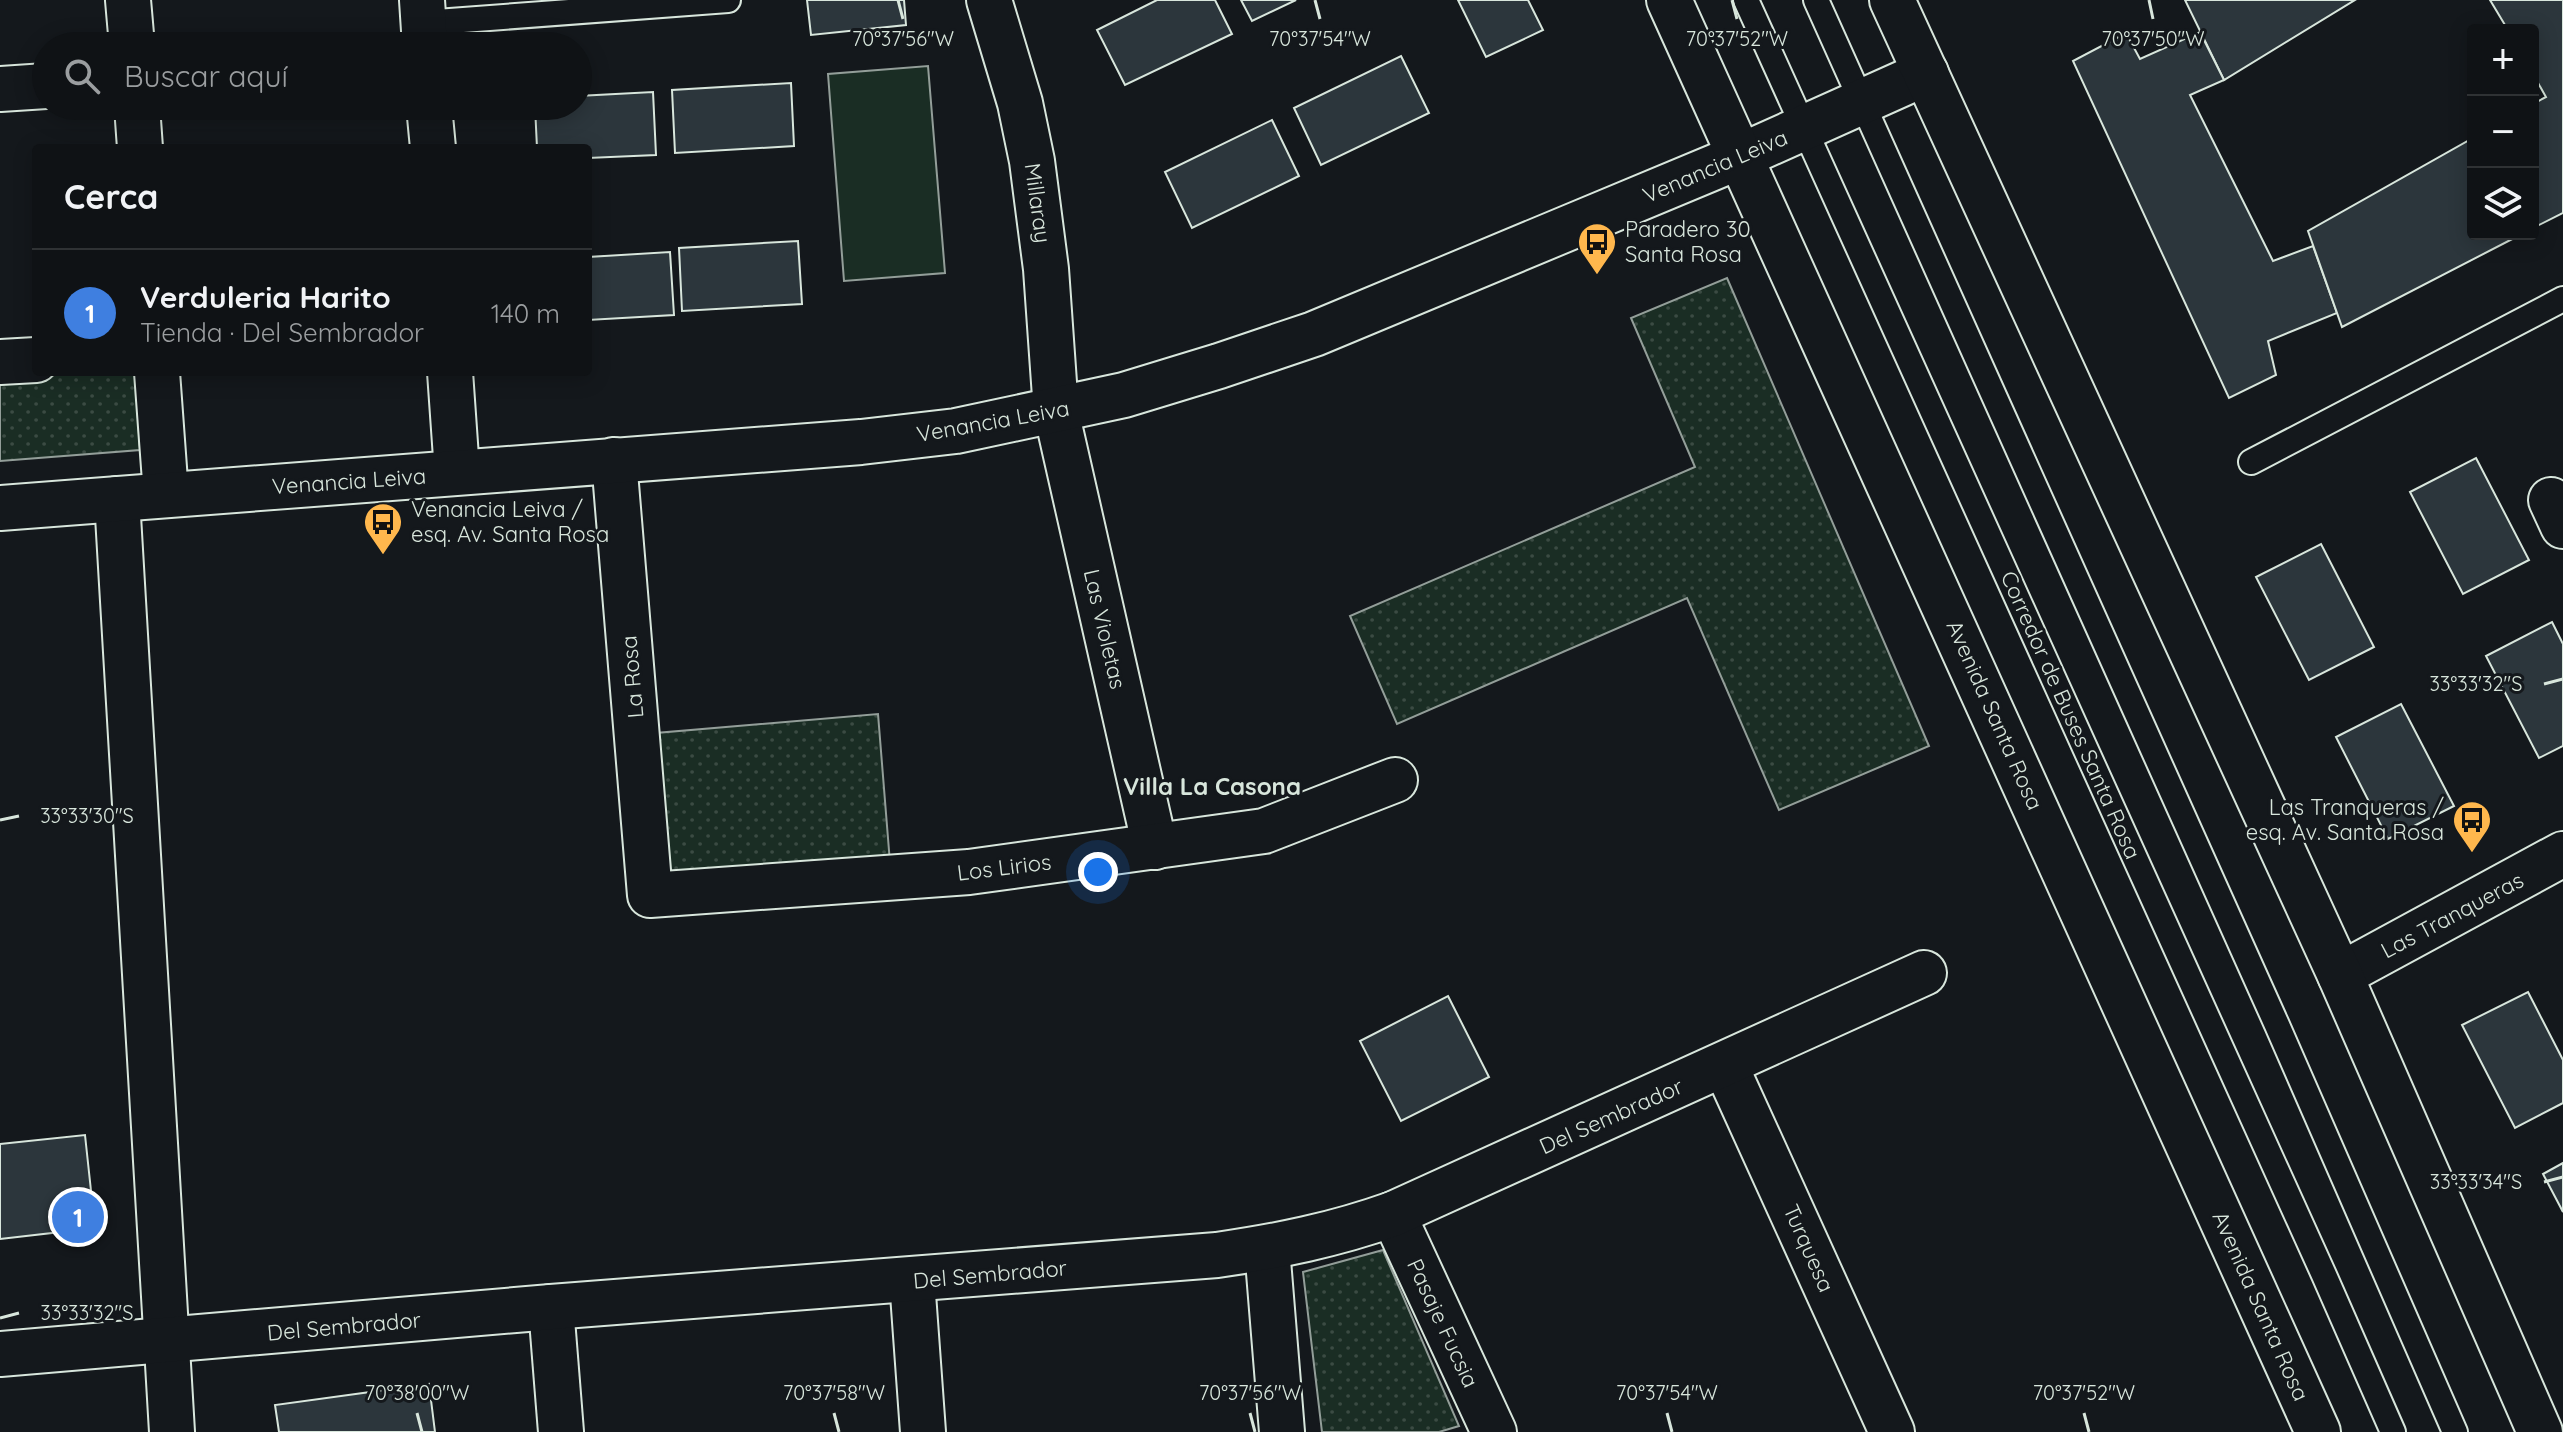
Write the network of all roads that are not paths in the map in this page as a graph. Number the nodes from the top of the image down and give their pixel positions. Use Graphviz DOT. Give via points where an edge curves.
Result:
graph roads {
  1 [pos="128,0"];
  2 [pos="728,0"];
  3 [pos="1669,0"];
  4 [pos="1746,0"];
  5 [pos="1816,0"];
  6 [pos="1892,0"];
  7 [pos="992,1"];
  8 [pos="423,23"];
  9 [pos="131,32"];
  10 [pos="1926,73"];
  11 [pos="32,87"];
  12 [pos="0,89"];
  13 [pos="1861,101"];
  14 [pos="138,120"];
  15 [pos="430,120"];
  16 [pos="1804,128"];
  17 [pos="140,144"];
  18 [pos="433,144"];
  19 [pos="1741,156"];
  20 [pos="2563,299"];
  21 [pos="32,360"];
  22 [pos="0,362"];
  23 [pos="157,376"];
  24 [pos="450,376"];
  25 [pos="1056,411"];
  26 [pos="614,460"];
  27 [pos="2251,462"];
  28 [pos="457,472"];
  29 [pos="166,495"];
  30 [pos="117,499"];
  31 [pos="0,508"];
  32 [pos="1395,780"];
  33 [pos="1155,847"];
  34 [pos="2563,854"];
  35 [pos="650,895"];
  36 [pos="1924,973"];
  37 [pos="2340,975"];
  38 [pos="1725,1065"];
  39 [pos="1393,1214"];
  40 [pos="1267,1248"];
  41 [pos="912,1280"];
  42 [pos="551,1307"];
  43 [pos="165,1342"];
  44 [pos="0,1354"];
  45 [pos="172,1432"];
  46 [pos="561,1432"];
  47 [pos="923,1432"];
  48 [pos="1282,1432"];
  49 [pos="1494,1432"];
  50 [pos="1892,1432"];
  51 [pos="2318,1432"];
  52 [pos="2393,1432"];
  53 [pos="2455,1432"];
  54 [pos="2540,1432"];
  1 -- 9 [label="street"];
  2 -- 8 [label="lane"];
  3 -- 19 [label="street, Avenida Santa Rosa"];
  4 -- 16 [label="lane, Corredor de Buses Santa Rosa"];
  5 -- 13 [label="lane"];
  6 -- 10 [label="street"];
  7 -- 25 [label="street, Millaray" via="1032,161 1048,281"];
  10 -- 13 [label="street, Venancia Leiva"];
  10 -- 37 [label="street"];
  11 -- 12 [label="street"];
  13 -- 16 [label="street, Venancia Leiva"];
  13 -- 53 [label="lane"];
  14 -- 17 [label="street"];
  15 -- 18 [label="street"];
  16 -- 19 [label="street, Venancia Leiva"];
  16 -- 52 [label="lane, Corredor de Buses Santa Rosa"];
  19 -- 25 [label="street, Venancia Leiva" via="1314,334 1192,375"];
  19 -- 51 [label="street, Avenida Santa Rosa"];
  20 -- 27 [label="lane"];
  21 -- 22 [label="street"];
  23 -- 29 [label="street"];
  24 -- 28 [label="street"];
  25 -- 26 [label="street, Venancia Leiva" via="956,431 861,442"];
  25 -- 33 [label="street, Las Violetas"];
  26 -- 28 [label="street, Venancia Leiva"];
  26 -- 35 [label="street, La Rosa"];
  28 -- 29 [label="street, Venancia Leiva"];
  29 -- 30 [label="street, Venancia Leiva"];
  30 -- 31 [label="street, Venancia Leiva"];
  30 -- 43 [label="street"];
  32 -- 33 [label="street, Los Lirios" via="1264,831"];
  33 -- 35 [label="street, Los Lirios" via="969,872"];
  34 -- 37 [label="street, Las Tranqueras"];
  36 -- 38 [label="street, Del Sembrador"];
  37 -- 54 [label="street"];
  38 -- 39 [label="street, Del Sembrador"];
  38 -- 50 [label="street, Turquesa"];
  39 -- 40 [label="street, Del Sembrador"];
  39 -- 49 [label="street, Pasaje Fucsia"];
  40 -- 41 [label="street, Del Sembrador"];
  40 -- 48 [label="street"];
  41 -- 42 [label="street, Del Sembrador"];
  41 -- 47 [label="street"];
  42 -- 43 [label="street, Del Sembrador"];
  42 -- 46 [label="street"];
  43 -- 44 [label="street, Del Sembrador"];
  43 -- 45 [label="street"];
}
